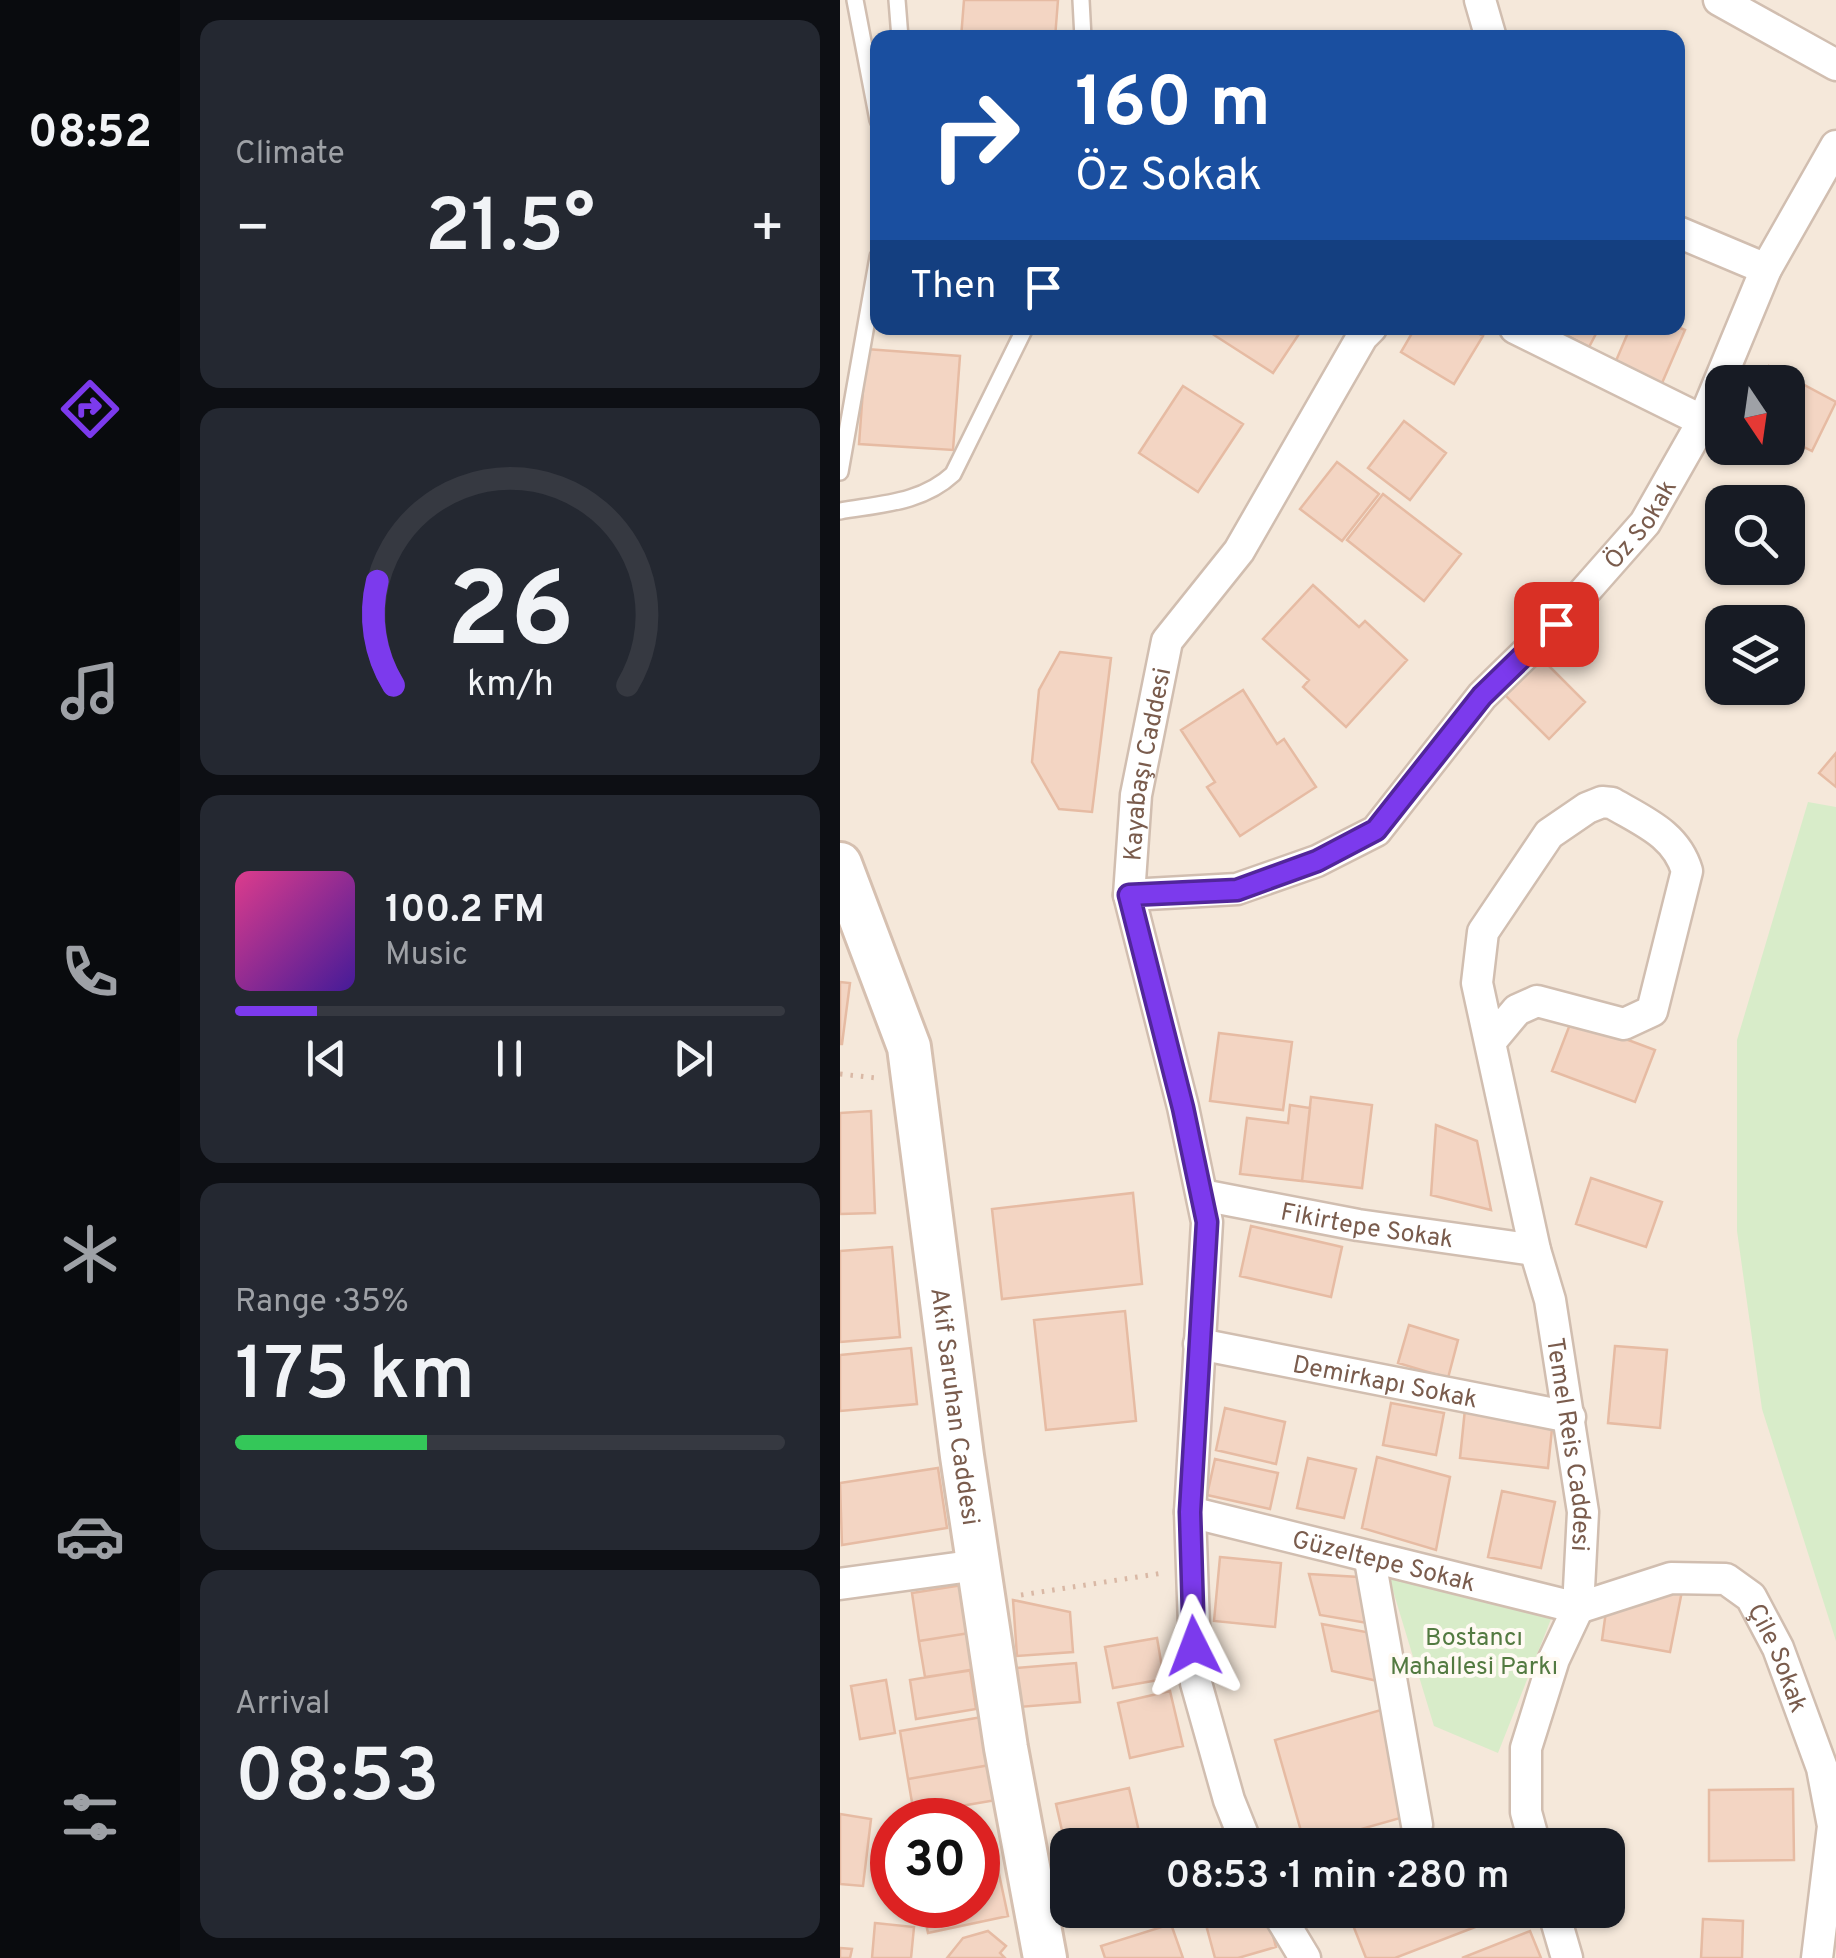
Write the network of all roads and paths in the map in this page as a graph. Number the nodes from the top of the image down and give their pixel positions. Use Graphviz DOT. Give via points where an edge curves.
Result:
graph roads {
  1 [pos="856,0"];
  2 [pos="897,0"];
  3 [pos="1081,0"];
  4 [pos="1480,0"];
  5 [pos="1719,0"];
  6 [pos="899,30"];
  7 [pos="1083,30"];
  8 [pos="1489,30"];
  9 [pos="1836,66"];
  10 [pos="870,76"];
  11 [pos="1836,146"];
  12 [pos="1685,235"];
  13 [pos="1766,269"];
  14 [pos="870,302"];
  15 [pos="1022,335"];
  16 [pos="1363,335"];
  17 [pos="1529,335"];
  18 [pos="1703,421"];
  19 [pos="840,472"];
  20 [pos="840,511"];
  21 [pos="840,864"];
  22 [pos="1129,895"];
  23 [pos="1490,1041"];
  24 [pos="1202,1195"];
  25 [pos="1535,1250"];
  26 [pos="1199,1344"];
  27 [pos="1570,1417"];
  28 [pos="1190,1512"];
  29 [pos="1370,1560"];
  30 [pos="1190,1569"];
  31 [pos="981,1583"];
  32 [pos="840,1584"];
  33 [pos="1578,1608"];
  34 [pos="1417,1825"];
  35 [pos="1240,1828"];
  36 [pos="1531,1828"];
  37 [pos="1286,1928"];
  38 [pos="1558,1928"];
  39 [pos="1044,1958"];
  40 [pos="1304,1958"];
  41 [pos="1566,1958"];
  42 [pos="1817,1958"];
  1 -- 10 [label="lane"];
  2 -- 6 [label="lane"];
  3 -- 7 [label="lane"];
  4 -- 8 [label="street"];
  5 -- 9 [label="street"];
  11 -- 13 [label="street, Öz Sokak"];
  12 -- 13 [label="street"];
  13 -- 18 [label="street, Öz Sokak"];
  14 -- 19 [label="lane"];
  15 -- 20 [label="lane" via="953,474 936,490 906,500"];
  16 -- 22 [label="street, Kayabaşı Caddesi" via="1239,551 1166,641 1136,795"];
  17 -- 18 [label="street"];
  18 -- 22 [label="street, Öz Sokak" via="1645,523 1482,696 1376,830 1317,861 1237,890"];
  21 -- 31 [label="street, Akif Saruhan Caddesi" via="909,1047"];
  22 -- 24 [label="street, Kayabaşı Caddesi"];
  23 -- 23 [label="street, Temel Reis Caddesi" via="1477,983 1484,932 1549,834 1602,802 1667,836 1687,872 1652,1012 1624,1024 1537,1000 1516,1010"];
  23 -- 25 [label="street, Temel Reis Caddesi"];
  24 -- 25 [label="street, Fikirtepe Sokak"];
  24 -- 26 [label="street, Kayabaşı Caddesi" via="1207,1222"];
  25 -- 27 [label="street, Temel Reis Caddesi"];
  26 -- 27 [label="street, Demirkapı Sokak"];
  26 -- 28 [label="street, Kayabaşı Caddesi"];
  27 -- 33 [label="street, Temel Reis Caddesi" via="1583,1512"];
  28 -- 29 [label="street, Güzeltepe Sokak"];
  28 -- 30 [label="street, Kayabaşı Caddesi"];
  29 -- 33 [label="street, Güzeltepe Sokak"];
  29 -- 34 [label="street"];
  30 -- 31 [label="path"];
  30 -- 35 [label="street, Kayabaşı Caddesi" via="1196,1683"];
  31 -- 32 [label="street"];
  31 -- 39 [label="street, Akif Saruhan Caddesi"];
  33 -- 36 [label="street, Temel Reis Caddesi" via="1526,1748"];
  33 -- 42 [label="street, Çile Sokak" via="1670,1578 1726,1579 1751,1598 1778,1648 1822,1768 1833,1826"];
  37 -- 40 [label="street"];
  38 -- 41 [label="street"];
}
